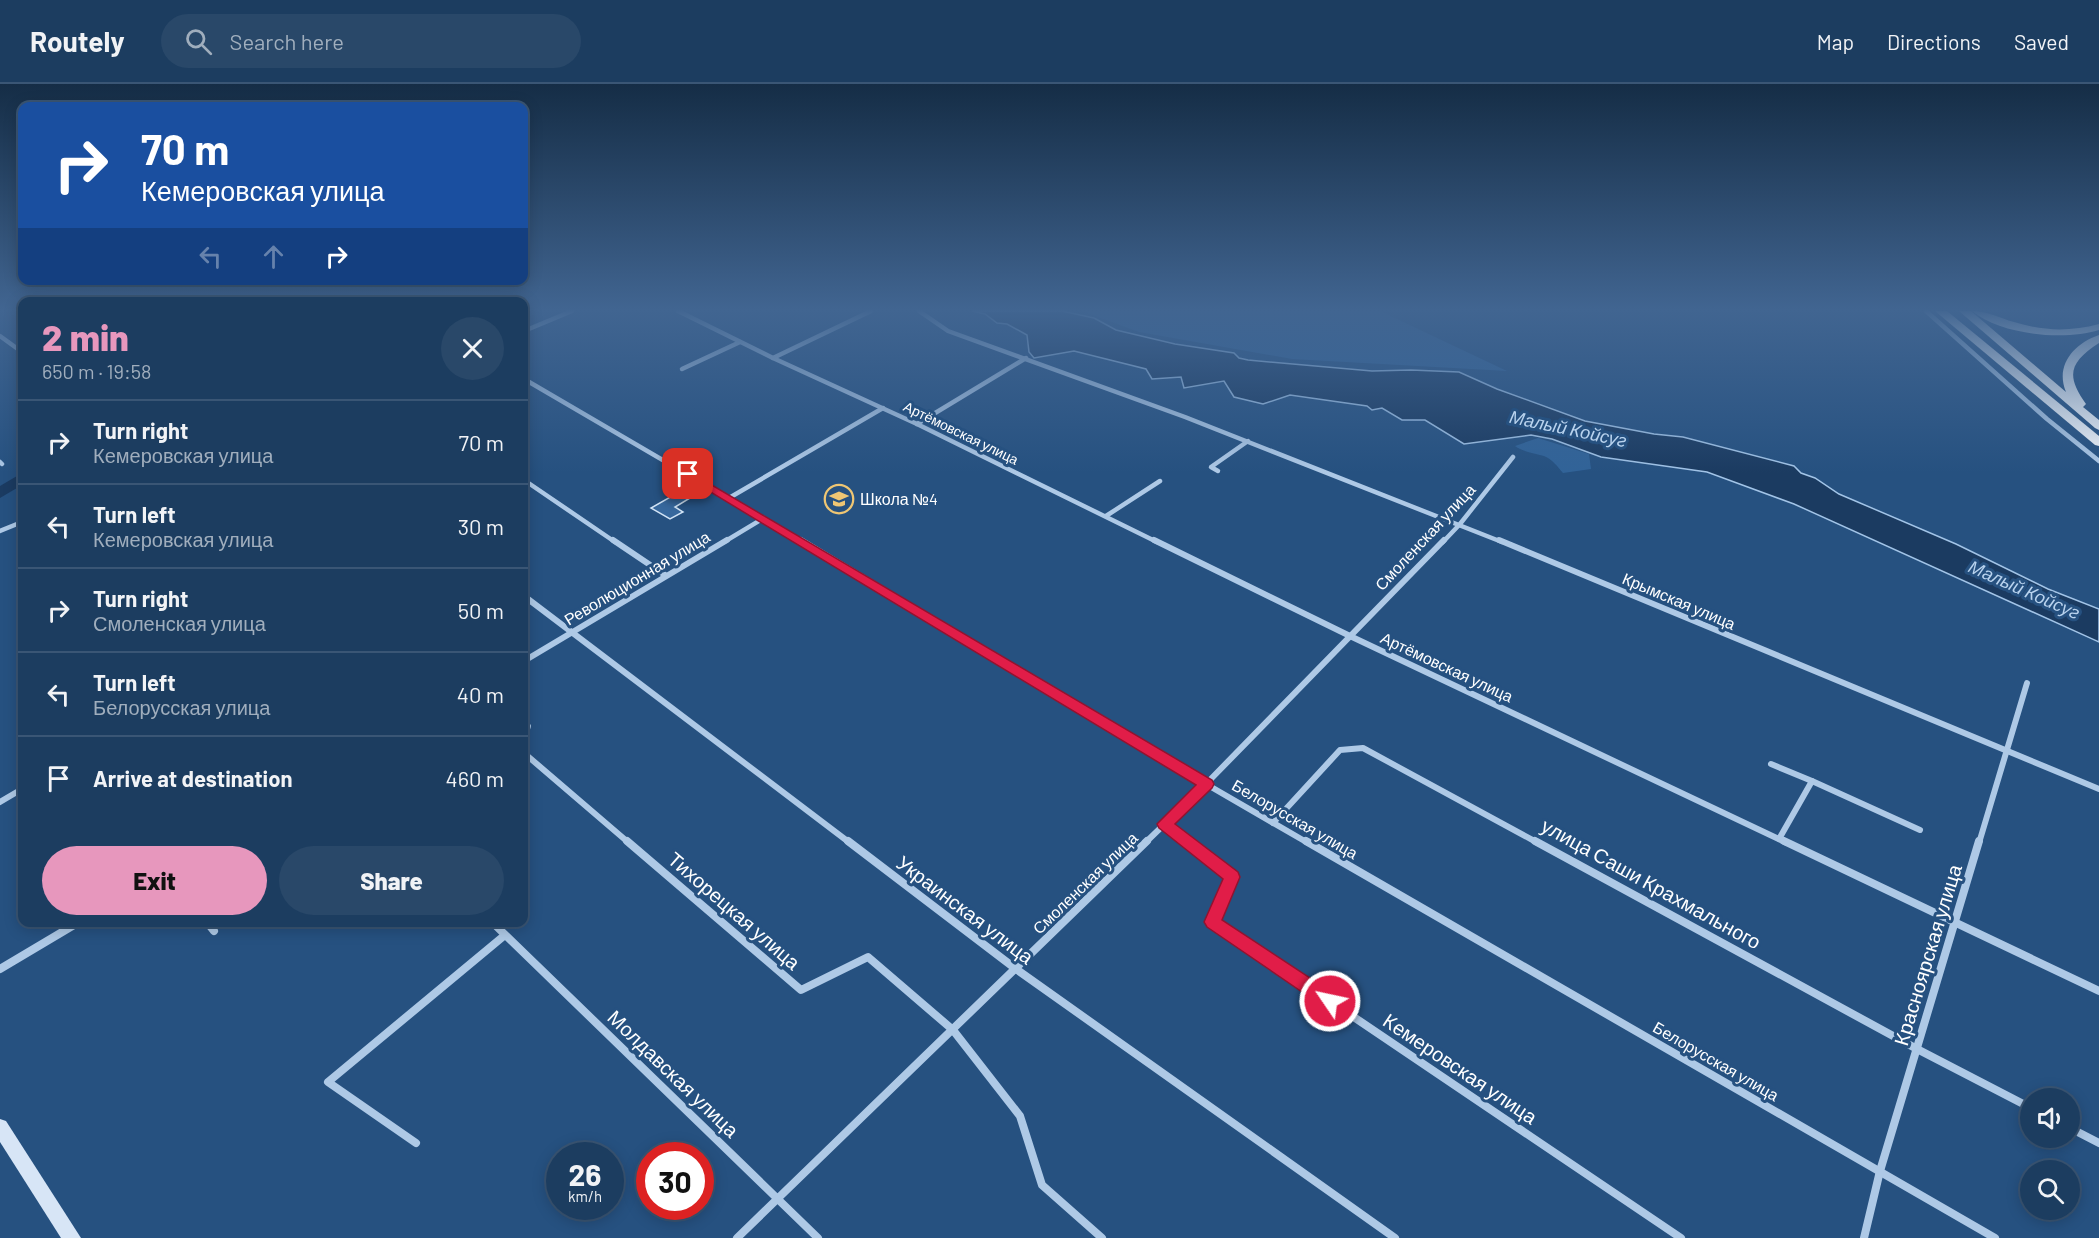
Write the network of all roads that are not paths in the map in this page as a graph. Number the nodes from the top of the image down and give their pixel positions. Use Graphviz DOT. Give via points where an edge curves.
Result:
graph roads {
  1 [pos="691,365"];
  2 [pos="788,365"];
  3 [pos="1015,365"];
  4 [pos="1044,365"];
  5 [pos="1984,365"];
  6 [pos="2005,365"];
  7 [pos="2009,365"];
  8 [pos="2028,365"];
  9 [pos="2068,365"];
  10 [pos="682,369"];
  11 [pos="528,381"];
  12 [pos="883,408"];
  13 [pos="2065,414"];
  14 [pos="916,424"];
  15 [pos="2099,425"];
  16 [pos="1248,441"];
  17 [pos="2099,442"];
  18 [pos="1514,457"];
  19 [pos="2099,461"];
  20 [pos="1218,471"];
  21 [pos="1160,481"];
  22 [pos="528,483"];
  23 [pos="729,498"];
  24 [pos="1106,516"];
  25 [pos="764,518"];
  26 [pos="18,524"];
  27 [pos="1460,524"];
  28 [pos="0,531"];
  29 [pos="665,576"];
  30 [pos="528,599"];
  31 [pos="572,633"];
  32 [pos="1350,636"];
  33 [pos="528,659"];
  34 [pos="2027,683"];
  35 [pos="2006,752"];
  36 [pos="528,756"];
  37 [pos="1771,764"];
  38 [pos="1812,781"];
  39 [pos="1206,784"];
  40 [pos="2099,789"];
  41 [pos="18,791"];
  42 [pos="0,802"];
  43 [pos="1273,823"];
  44 [pos="1165,824"];
  45 [pos="1920,830"];
  46 [pos="1779,839"];
  47 [pos="1955,922"];
  48 [pos="71,927"];
  49 [pos="211,927"];
  50 [pos="497,927"];
  51 [pos="214,931"];
  52 [pos="505,935"];
  53 [pos="0,969"];
  54 [pos="1016,969"];
  55 [pos="2099,991"];
  56 [pos="953,1030"];
  57 [pos="1917,1049"];
  58 [pos="2020,1102"];
  59 [pos="0,1127"];
  60 [pos="2080,1133"];
  61 [pos="416,1143"];
  62 [pos="2099,1143"];
  63 [pos="1880,1171"];
  64 [pos="778,1199"];
  65 [pos="72,1238"];
  66 [pos="737,1238"];
  67 [pos="818,1238"];
  68 [pos="1102,1238"];
  69 [pos="1395,1238"];
  70 [pos="1681,1238"];
  71 [pos="1864,1238"];
  72 [pos="1995,1238"];
  1 -- 10 [label="street"];
  2 -- 12 [label="street, Артёмовская улица"];
  3 -- 14 [label="street"];
  4 -- 16 [label="street, Крымская улица"];
  5 -- 19 [label="street"];
  6 -- 13 [label="highway"];
  7 -- 13 [label="highway"];
  8 -- 15 [label="highway"];
  9 -- 15 [label="highway" via="2071,393"];
  11 -- 23 [label="street, Белорусская улица"];
  12 -- 14 [label="street, Артёмовская улица"];
  12 -- 23 [label="street"];
  13 -- 17 [label="highway"];
  14 -- 24 [label="street, Артёмовская улица"];
  16 -- 20 [label="street" via="1211,467"];
  16 -- 27 [label="street, Крымская улица"];
  18 -- 27 [label="street, Смоленская улица"];
  21 -- 24 [label="street"];
  22 -- 29 [label="street"];
  23 -- 25 [label="street, Белорусская улица"];
  24 -- 32 [label="street, Артёмовская улица"];
  25 -- 29 [label="street, Революционная улица"];
  25 -- 39 [label="street, Белорусская улица"];
  26 -- 28 [label="street"];
  27 -- 32 [label="street, Смоленская улица"];
  27 -- 35 [label="street, Крымская улица"];
  29 -- 31 [label="street, Революционная улица"];
  30 -- 31 [label="street, Украинская улица"];
  31 -- 33 [label="street, Революционная улица"];
  31 -- 54 [label="street, Украинская улица"];
  32 -- 39 [label="street, Смоленская улица"];
  32 -- 46 [label="street, Артёмовская улица"];
  34 -- 35 [label="street, Красноярская улица"];
  35 -- 40 [label="street, Крымская улица"];
  35 -- 47 [label="street, Красноярская улица"];
  36 -- 56 [label="street, Тихорецкая улица" via="801,990 868,957"];
  37 -- 38 [label="street"];
  38 -- 45 [label="street"];
  38 -- 46 [label="street"];
  39 -- 43 [label="street, Белорусская улица"];
  39 -- 44 [label="street, Смоленская улица"];
  41 -- 42 [label="street"];
  43 -- 57 [label="street, улица Саши Крахмального" via="1340,750 1363,748"];
  43 -- 63 [label="street, Белорусская улица"];
  44 -- 54 [label="street, Смоленская улица"];
  44 -- 70 [label="street, Кемеровская улица" via="1232,877 1213,922"];
  46 -- 47 [label="street, Артёмовская улица"];
  47 -- 55 [label="street, Артёмовская улица"];
  47 -- 57 [label="street, Красноярская улица"];
  48 -- 53 [label="street"];
  49 -- 51 [label="street"];
  50 -- 52 [label="street, Молдавская улица"];
  52 -- 61 [label="street" via="328,1082"];
  52 -- 64 [label="street, Молдавская улица"];
  54 -- 56 [label="street, Смоленская улица"];
  54 -- 69 [label="street, Украинская улица"];
  56 -- 64 [label="street, Смоленская улица"];
  56 -- 68 [label="street, Тихорецкая улица" via="1020,1116 1042,1185"];
  57 -- 58 [label="street, улица Саши Крахмального"];
  57 -- 63 [label="street, Красноярская улица"];
  59 -- 65 [label="main road"];
  60 -- 62 [label="street"];
  63 -- 71 [label="street, Красноярская улица"];
  63 -- 72 [label="street, Белорусская улица"];
  64 -- 66 [label="street, Смоленская улица"];
  64 -- 67 [label="street, Молдавская улица"];
}
